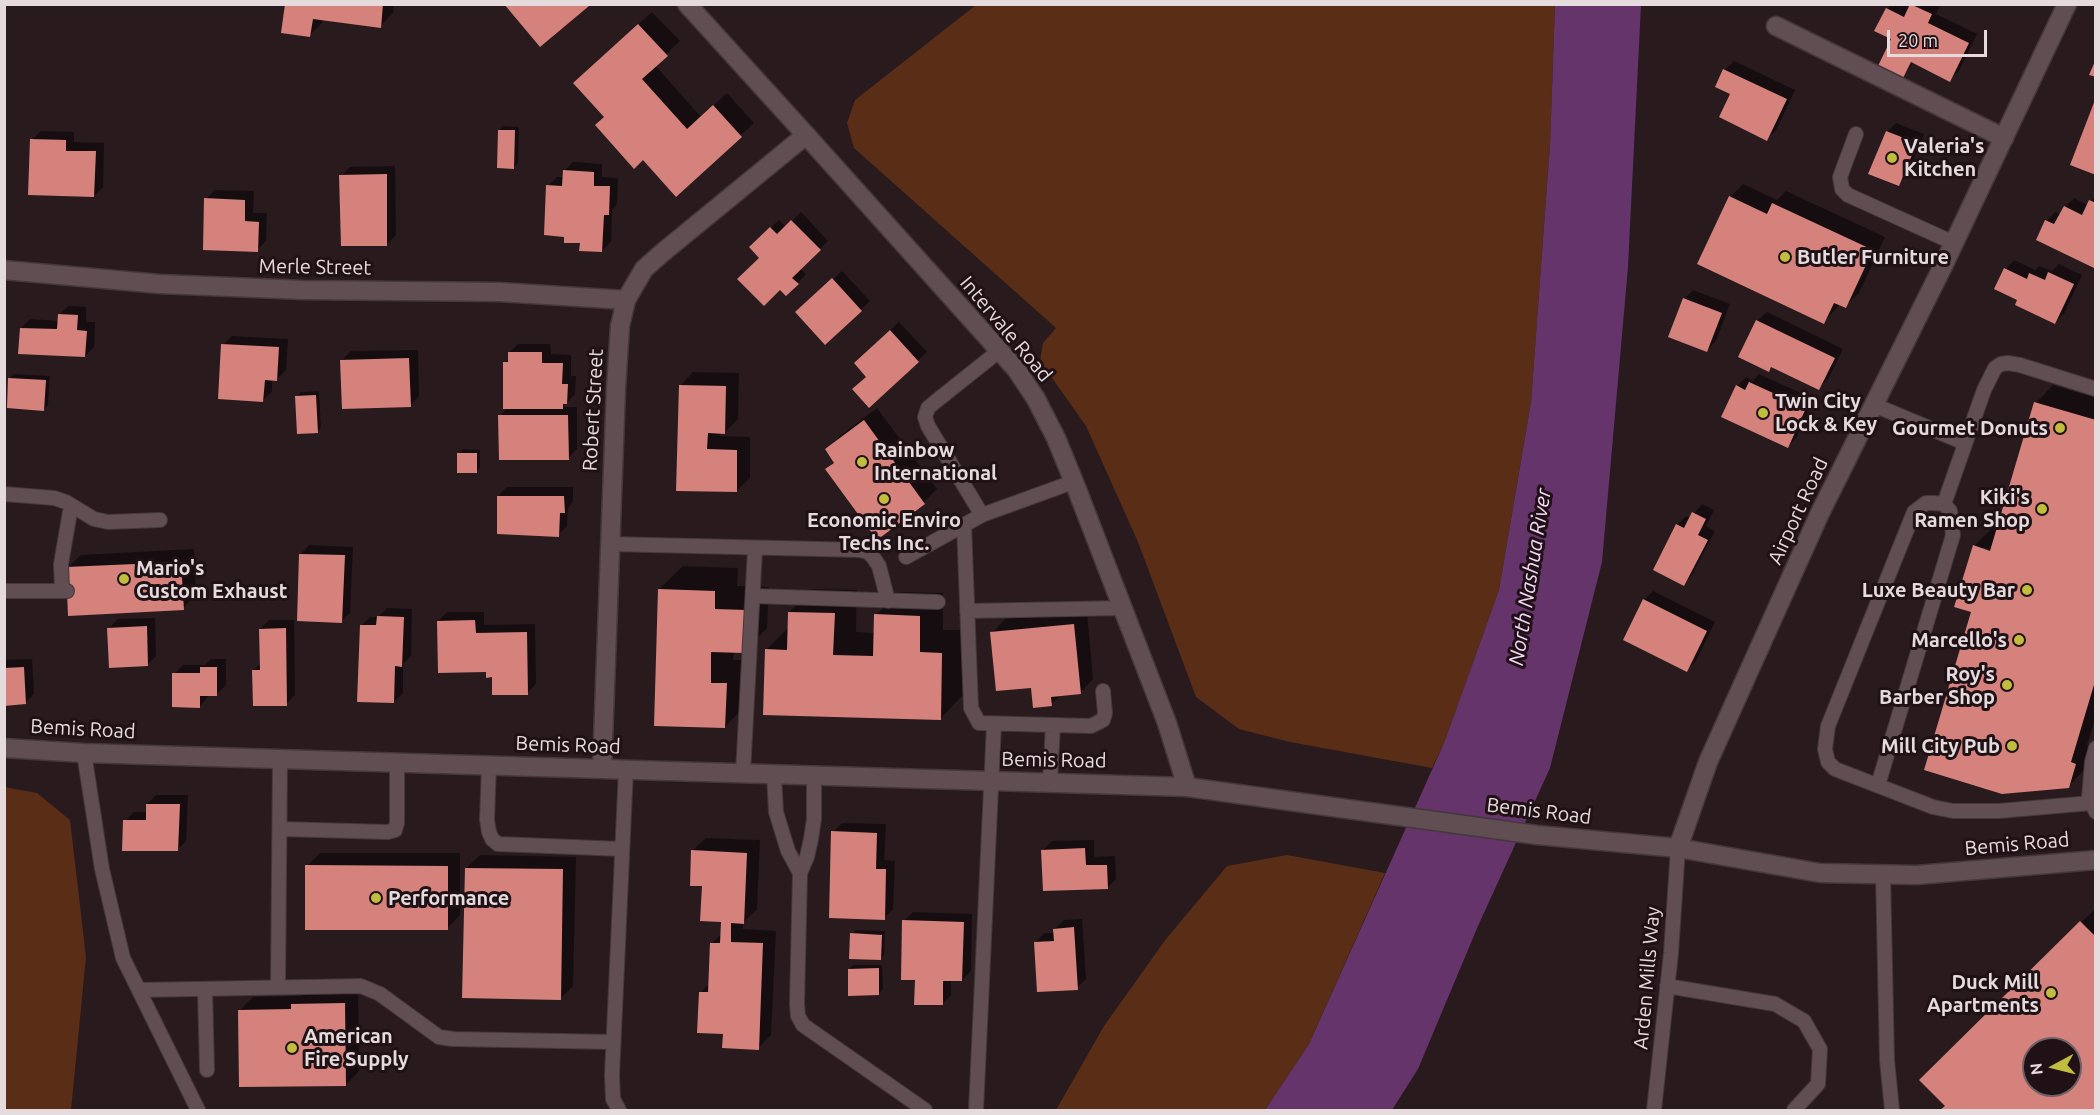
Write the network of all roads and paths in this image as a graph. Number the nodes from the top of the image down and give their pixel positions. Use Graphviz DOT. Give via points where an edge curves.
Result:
graph roads {
  1 [pos="687,4"];
  2 [pos="2067,4"];
  3 [pos="1776,26"];
  4 [pos="1856,134"];
  5 [pos="806,135"];
  6 [pos="2004,138"];
  7 [pos="1954,243"];
  8 [pos="4,270"];
  9 [pos="626,300"];
  10 [pos="999,351"];
  11 [pos="2096,389"];
  12 [pos="1874,405"];
  13 [pos="1965,443"];
  14 [pos="1073,482"];
  15 [pos="4,494"];
  16 [pos="1944,504"];
  17 [pos="71,506"];
  18 [pos="982,515"];
  19 [pos="160,520"];
  20 [pos="964,524"];
  21 [pos="610,544"];
  22 [pos="755,549"];
  23 [pos="906,557"];
  24 [pos="4,591"];
  25 [pos="753,596"];
  26 [pos="888,601"];
  27 [pos="938,602"];
  28 [pos="1123,608"];
  29 [pos="967,611"];
  30 [pos="1103,691"];
  31 [pos="994,724"];
  32 [pos="1053,725"];
  33 [pos="4,748"];
  34 [pos="2096,748"];
  35 [pos="84,753"];
  36 [pos="280,759"];
  37 [pos="397,762"];
  38 [pos="489,765"];
  39 [pos="602,768"];
  40 [pos="626,769"];
  41 [pos="743,773"];
  42 [pos="774,774"];
  43 [pos="814,775"];
  44 [pos="993,781"];
  45 [pos="1050,782"];
  46 [pos="1878,785"];
  47 [pos="1187,787"];
  48 [pos="2093,807"];
  49 [pos="280,829"];
  50 [pos="1678,848"];
  51 [pos="622,849"];
  52 [pos="2096,860"];
  53 [pos="800,873"];
  54 [pos="1883,874"];
  55 [pos="1667,986"];
  56 [pos="278,987"];
  57 [pos="205,989"];
  58 [pos="139,990"];
  59 [pos="613,1042"];
  60 [pos="207,1070"];
  61 [pos="198,1110"];
  62 [pos="619,1110"];
  63 [pos="925,1110"];
  64 [pos="976,1110"];
  65 [pos="1654,1110"];
  66 [pos="1794,1110"];
  67 [pos="1892,1110"];
  1 -- 5 [label="main road, Intervale Road"];
  2 -- 6 [label="main road, Airport Road"];
  3 -- 6 [label="main road"];
  4 -- 7 [label="lane" via="1840,177 1842,189"];
  5 -- 9 [label="main road, Robert Street" via="662,253 645,269"];
  5 -- 10 [label="main road, Intervale Road"];
  6 -- 7 [label="main road, Airport Road"];
  7 -- 12 [label="main road, Airport Road"];
  8 -- 9 [label="main road, Merle Street" via="159,284 499,292"];
  9 -- 21 [label="main road, Robert Street" via="620,326"];
  10 -- 14 [label="main road, Intervale Road" via="1036,399"];
  10 -- 18 [label="lane" via="928,408 925,417"];
  11 -- 13 [label="lane" via="2020,365 2001,364 1990,376"];
  12 -- 13 [label="lane"];
  12 -- 50 [label="main road, Airport Road" via="1820,513 1708,762"];
  13 -- 16 [label="lane"];
  14 -- 18 [label="lane"];
  14 -- 28 [label="main road, Intervale Road"];
  15 -- 17 [label="lane" via="54,498"];
  16 -- 46 [label="lane" via="1950,511 1953,535"];
  16 -- 46 [label="lane" via="1926,503 1914,512 1828,726 1828,762 1835,769"];
  17 -- 19 [label="lane" via="108,522"];
  17 -- 24 [label="lane" via="61,564 64,591"];
  18 -- 20 [label="lane"];
  20 -- 23 [label="lane"];
  20 -- 29 [label="lane"];
  21 -- 22 [label="lane"];
  21 -- 39 [label="main road, Robert Street"];
  22 -- 25 [label="lane"];
  22 -- 26 [label="lane" via="868,552 879,566"];
  25 -- 26 [label="lane"];
  25 -- 41 [label="lane"];
  26 -- 27 [label="lane"];
  28 -- 29 [label="lane"];
  28 -- 47 [label="main road, Intervale Road"];
  29 -- 31 [label="lane" via="971,708 979,723"];
  30 -- 32 [label="lane" via="1103,720 1091,726"];
  31 -- 32 [label="lane"];
  31 -- 44 [label="lane"];
  32 -- 45 [label="lane"];
  33 -- 35 [label="main road, Bemis Road"];
  34 -- 48 [label="lane" via="2089,785"];
  35 -- 36 [label="main road, Bemis Road"];
  35 -- 58 [label="lane" via="102,869 123,958"];
  36 -- 37 [label="main road, Bemis Road"];
  36 -- 49 [label="lane"];
  37 -- 38 [label="main road, Bemis Road"];
  37 -- 49 [label="lane" via="395,830"];
  38 -- 39 [label="main road, Bemis Road"];
  38 -- 51 [label="lane" via="489,832 498,844"];
  39 -- 40 [label="main road, Bemis Road"];
  40 -- 41 [label="main road, Bemis Road"];
  40 -- 51 [label="lane"];
  41 -- 42 [label="main road, Bemis Road"];
  42 -- 43 [label="main road, Bemis Road"];
  42 -- 53 [label="lane" via="776,812 788,851"];
  43 -- 44 [label="main road, Bemis Road"];
  43 -- 53 [label="lane" via="814,819"];
  44 -- 45 [label="main road, Bemis Road"];
  44 -- 64 [label="lane"];
  45 -- 47 [label="main road, Bemis Road"];
  46 -- 48 [label="lane" via="1953,811"];
  47 -- 50 [label="main road, Bemis Road" via="1537,835"];
  49 -- 56 [label="lane"];
  50 -- 54 [label="main road, Bemis Road" via="1820,873"];
  50 -- 55 [label="lane, Arden Mills Way"];
  51 -- 59 [label="lane"];
  52 -- 54 [label="main road, Bemis Road" via="1917,875"];
  53 -- 63 [label="lane" via="798,1016 803,1025"];
  54 -- 67 [label="lane" via="1887,1060"];
  55 -- 65 [label="lane, Arden Mills Way"];
  55 -- 66 [label="lane" via="1775,1004 1804,1021 1820,1049 1818,1084"];
  56 -- 57 [label="lane"];
  56 -- 59 [label="lane" via="349,985 371,989 439,1037"];
  57 -- 58 [label="lane"];
  57 -- 60 [label="lane"];
  58 -- 61 [label="lane"];
  59 -- 62 [label="lane" via="614,1099"];
}
